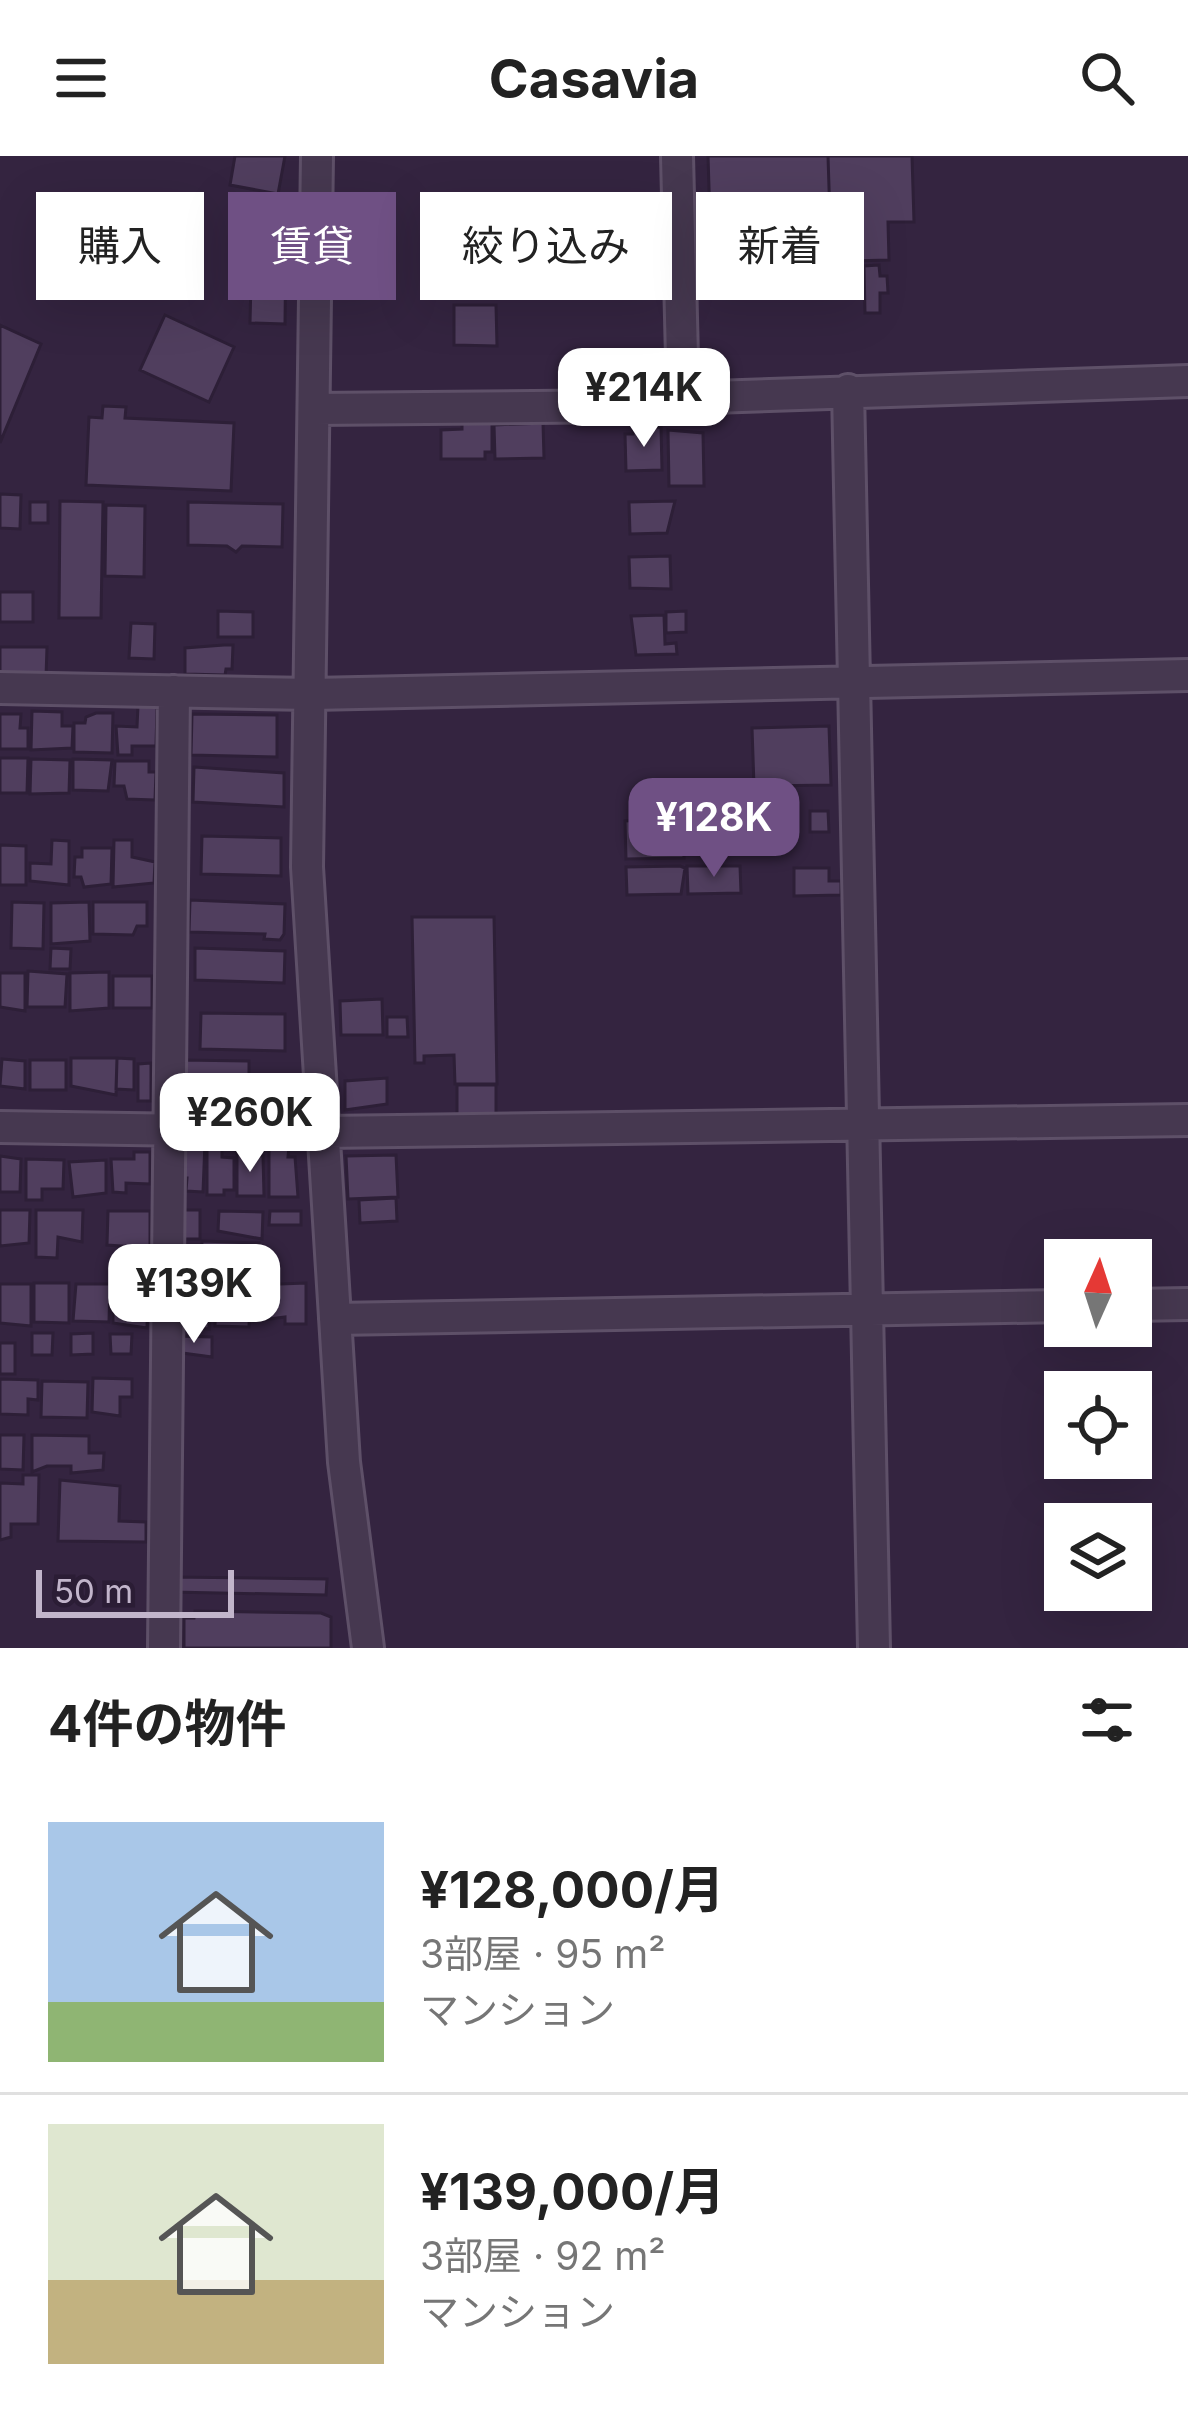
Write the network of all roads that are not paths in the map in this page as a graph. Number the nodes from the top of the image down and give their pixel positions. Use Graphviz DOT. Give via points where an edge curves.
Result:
graph roads {
  1 [pos="317,156"];
  2 [pos="677,156"];
  3 [pos="1188,381"];
  4 [pos="848,390"];
  5 [pos="683,398"];
  6 [pos="315,409"];
  7 [pos="1188,675"];
  8 [pos="851,682"];
  9 [pos="0,688"];
  10 [pos="174,691"];
  11 [pos="312,694"];
  12 [pos="1188,1120"];
  13 [pos="863,1123"];
  14 [pos="0,1126"];
  15 [pos="168,1127"];
  16 [pos="326,1132"];
  17 [pos="1188,1304"];
  18 [pos="1152,1305"];
  19 [pos="1044,1306"];
  20 [pos="866,1309"];
  21 [pos="334,1319"];
  22 [pos="164,1648"];
  23 [pos="368,1648"];
  24 [pos="874,1648"];
  1 -- 6 [label="street"];
  2 -- 5 [label="street"];
  3 -- 4 [label="street"];
  4 -- 5 [label="street"];
  4 -- 8 [label="street"];
  5 -- 6 [label="street" via="632,406"];
  6 -- 11 [label="street"];
  7 -- 8 [label="street"];
  8 -- 11 [label="street"];
  8 -- 13 [label="street"];
  9 -- 10 [label="street"];
  10 -- 11 [label="street"];
  10 -- 15 [label="street"];
  11 -- 16 [label="street" via="308,866"];
  12 -- 13 [label="street"];
  13 -- 16 [label="street"];
  13 -- 20 [label="street"];
  14 -- 15 [label="street"];
  15 -- 16 [label="street"];
  15 -- 22 [label="street"];
  16 -- 21 [label="street"];
  17 -- 18 [label="street"];
  19 -- 20 [label="street"];
  20 -- 21 [label="street"];
  20 -- 24 [label="street"];
  21 -- 23 [label="street"];
}
